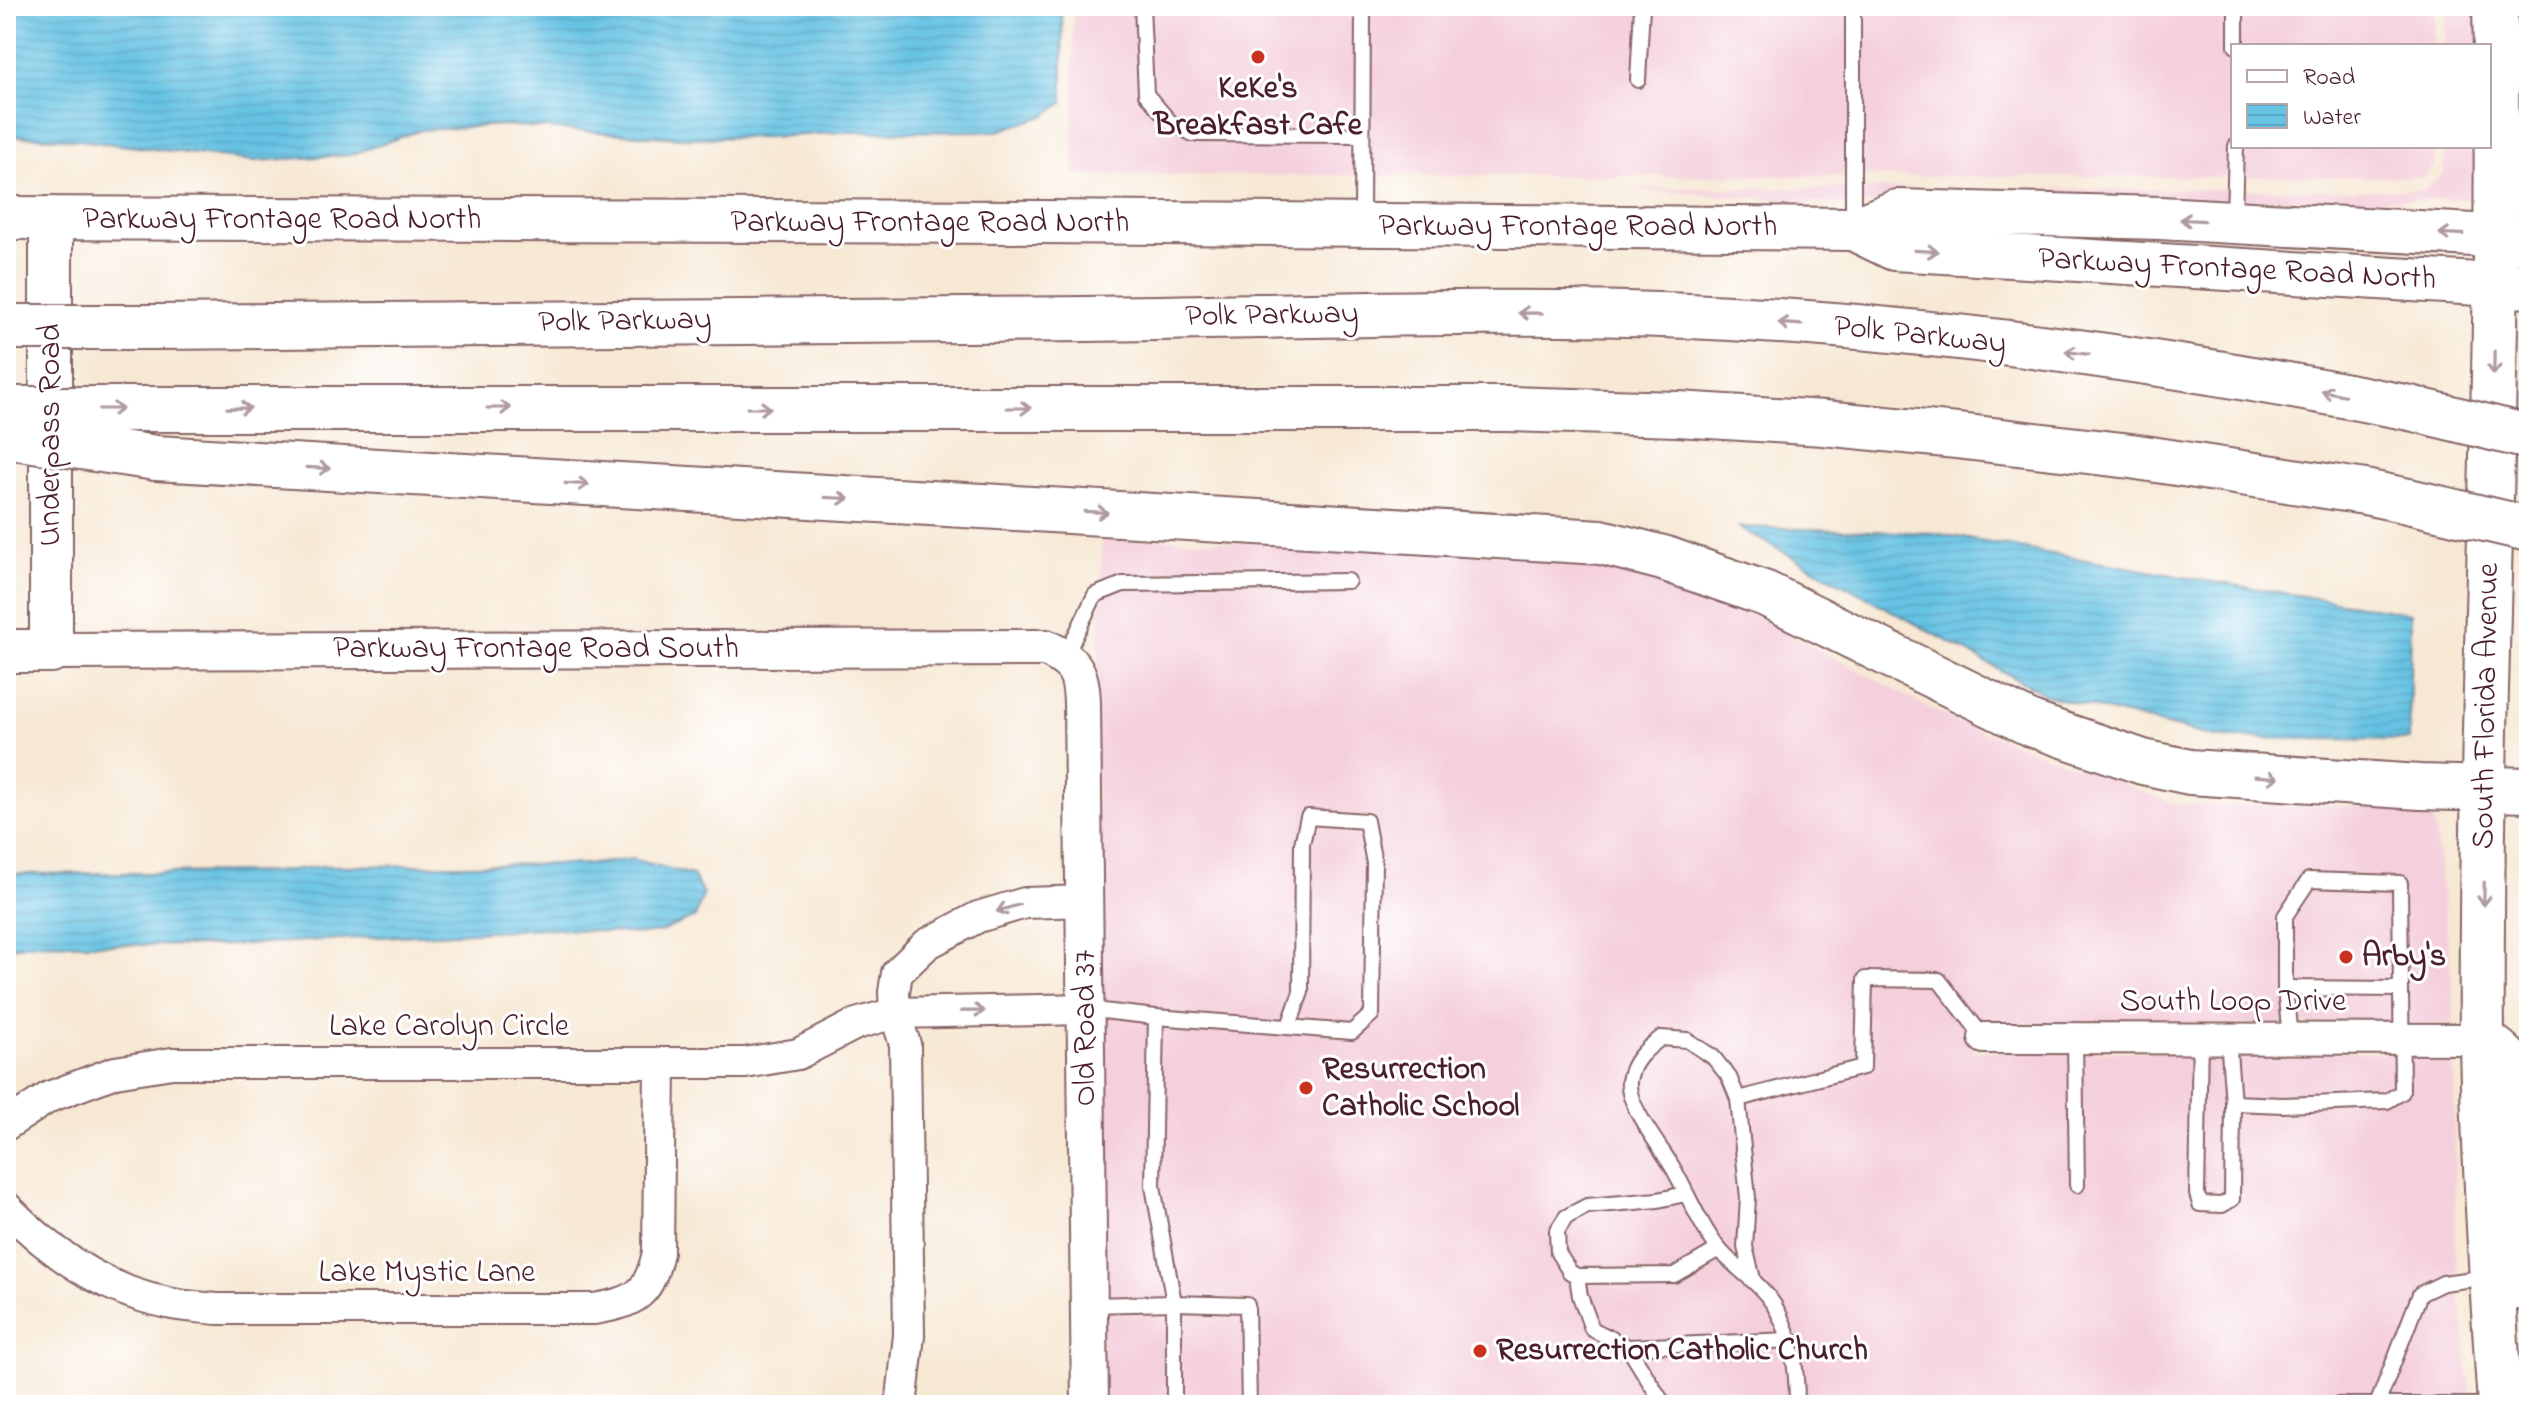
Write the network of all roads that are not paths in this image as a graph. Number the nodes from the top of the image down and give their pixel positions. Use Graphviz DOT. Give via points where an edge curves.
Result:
graph roads {
  1 [pos="1142,6"];
  2 [pos="1363,6"];
  3 [pos="1642,6"];
  4 [pos="1853,6"];
  5 [pos="2236,6"];
  6 [pos="2495,6"];
  7 [pos="2236,44"];
  8 [pos="1638,80"];
  9 [pos="1362,135"];
  10 [pos="2236,148"];
  11 [pos="6,218"];
  12 [pos="51,218"];
  13 [pos="2234,223"];
  14 [pos="1362,226"];
  15 [pos="1853,229"];
  16 [pos="2513,237"];
  17 [pos="2512,286"];
  18 [pos="8,327"];
  19 [pos="6,409"];
  20 [pos="6,436"];
  21 [pos="2529,437"];
  22 [pos="2529,529"];
  23 [pos="1348,581"];
  24 [pos="6,651"];
  25 [pos="51,651"];
  26 [pos="1064,657"];
  27 [pos="2485,788"];
  28 [pos="2529,790"];
  29 [pos="1086,901"];
  30 [pos="2285,988"];
  31 [pos="2401,989"];
  32 [pos="1085,1009"];
  33 [pos="895,1013"];
  34 [pos="1156,1017"];
  35 [pos="1289,1026"];
  36 [pos="1984,1038"];
  37 [pos="2075,1038"];
  38 [pos="2214,1038"];
  39 [pos="2290,1038"];
  40 [pos="2401,1039"];
  41 [pos="2482,1039"];
  42 [pos="660,1063"];
  43 [pos="1738,1099"];
  44 [pos="2233,1103"];
  45 [pos="6,1125"];
  46 [pos="2077,1185"];
  47 [pos="1685,1194"];
  48 [pos="6,1207"];
  49 [pos="1719,1249"];
  50 [pos="1577,1276"];
  51 [pos="1753,1279"];
  52 [pos="2511,1284"];
  53 [pos="1174,1303"];
  54 [pos="1089,1305"];
  55 [pos="1792,1340"];
  56 [pos="1628,1347"];
  57 [pos="2499,1391"];
  58 [pos="2378,1404"];
  59 [pos="899,1405"];
  60 [pos="1090,1405"];
  61 [pos="1174,1405"];
  62 [pos="1249,1405"];
  63 [pos="1664,1405"];
  64 [pos="1797,1405"];
  65 [pos="2338,1405"];
  66 [pos="2510,1405"];
  1 -- 9 [label="lane" via="1146,94 1170,122 1193,134"];
  2 -- 9 [label="lane"];
  3 -- 8 [label="lane"];
  4 -- 15 [label="lane"];
  5 -- 7 [label="lane"];
  6 -- 16 [label="main road, South Florida Avenue" via="2498,157"];
  9 -- 14 [label="lane"];
  10 -- 13 [label="lane"];
  11 -- 12 [label="main road, Parkway Frontage Road North"];
  12 -- 14 [label="main road, Parkway Frontage Road North"];
  12 -- 25 [label="main road, Underpass Road"];
  13 -- 15 [label="main road, Parkway Frontage Road North, one-way" via="1897,211"];
  16 -- 13 [label="main road, Parkway Frontage Road North, one-way"];
  14 -- 15 [label="main road, Parkway Frontage Road North"];
  15 -- 17 [label="main road, Parkway Frontage Road North, one-way" via="1894,249"];
  16 -- 17 [label="main road, South Florida Avenue"];
  17 -- 27 [label="main road, South Florida Avenue, one-way"];
  21 -- 18 [label="main road, Polk Parkway, one-way, bridge" via="2410,408 2200,369 1953,337 1691,317 1459,312"];
  19 -- 22 [label="main road, one-way, bridge" via="1508,409 1678,414 1824,423 2131,456 2351,489"];
  20 -- 27 [label="main road, one-way, bridge" via="156,458 1601,542 1766,594 2031,724 2143,762 2190,772"];
  23 -- 26 [label="lane" via="1123,584 1095,595"];
  24 -- 25 [label="main road, Parkway Frontage Road South"];
  25 -- 26 [label="street, Parkway Frontage Road South" via="1046,648"];
  26 -- 29 [label="street, Old Road 37" via="1080,676 1082,694"];
  27 -- 28 [label="main road"];
  27 -- 41 [label="main road, South Florida Avenue, one-way"];
  29 -- 32 [label="street, Old Road 37"];
  29 -- 33 [label="street, one-way" via="1025,903 978,917 927,944 897,973"];
  30 -- 31 [label="lane"];
  30 -- 31 [label="lane" via="2285,916 2309,880 2400,883"];
  30 -- 39 [label="lane"];
  31 -- 40 [label="lane"];
  33 -- 32 [label="street, Lake Carolyn Circle, one-way"];
  32 -- 34 [label="lane"];
  32 -- 54 [label="street, Old Road 37"];
  33 -- 42 [label="street, Lake Carolyn Circle" via="856,1024 798,1054 745,1063"];
  33 -- 59 [label="street" via="905,1044 909,1335"];
  34 -- 35 [label="lane"];
  34 -- 53 [label="lane" via="1153,1186"];
  35 -- 35 [label="lane" via="1352,1032 1372,1014 1374,863 1366,821 1308,817 1302,844 1301,992"];
  36 -- 37 [label="street, South Loop Drive"];
  36 -- 43 [label="lane" via="1939,980 1865,979 1863,1067"];
  37 -- 38 [label="street, South Loop Drive"];
  37 -- 46 [label="lane"];
  38 -- 39 [label="street, South Loop Drive"];
  38 -- 44 [label="lane"];
  38 -- 44 [label="lane" via="2200,1204 2222,1205 2232,1199"];
  39 -- 40 [label="street, South Loop Drive"];
  40 -- 41 [label="street, South Loop Drive"];
  40 -- 44 [label="lane" via="2402,1092 2387,1101"];
  41 -- 52 [label="main road, South Florida Avenue" via="2487,1189"];
  42 -- 45 [label="street, Lake Carolyn Circle" via="172,1063 88,1082 49,1097"];
  42 -- 48 [label="street, Lake Mystic Lane" via="658,1252 653,1277 641,1293 620,1305 217,1309 166,1303 114,1285 58,1255"];
  43 -- 47 [label="lane" via="1713,1057 1687,1040 1661,1038 1640,1054 1629,1082 1640,1119"];
  43 -- 51 [label="lane" via="1748,1198 1745,1247"];
  47 -- 49 [label="lane"];
  47 -- 50 [label="lane" via="1587,1206 1566,1217 1557,1231 1558,1253"];
  49 -- 50 [label="lane" via="1674,1275"];
  49 -- 51 [label="lane"];
  50 -- 56 [label="lane" via="1592,1329"];
  51 -- 55 [label="lane"];
  52 -- 57 [label="main road, South Florida Avenue"];
  52 -- 58 [label="lane" via="2443,1283 2420,1294"];
  53 -- 54 [label="lane"];
  53 -- 61 [label="lane"];
  53 -- 62 [label="lane" via="1247,1305"];
  54 -- 60 [label="street, Old Road 37"];
  55 -- 56 [label="lane"];
  55 -- 64 [label="lane"];
  56 -- 63 [label="lane"];
  57 -- 58 [label="lane"];
  57 -- 66 [label="main road, South Florida Avenue"];
  58 -- 65 [label="lane"];
}
